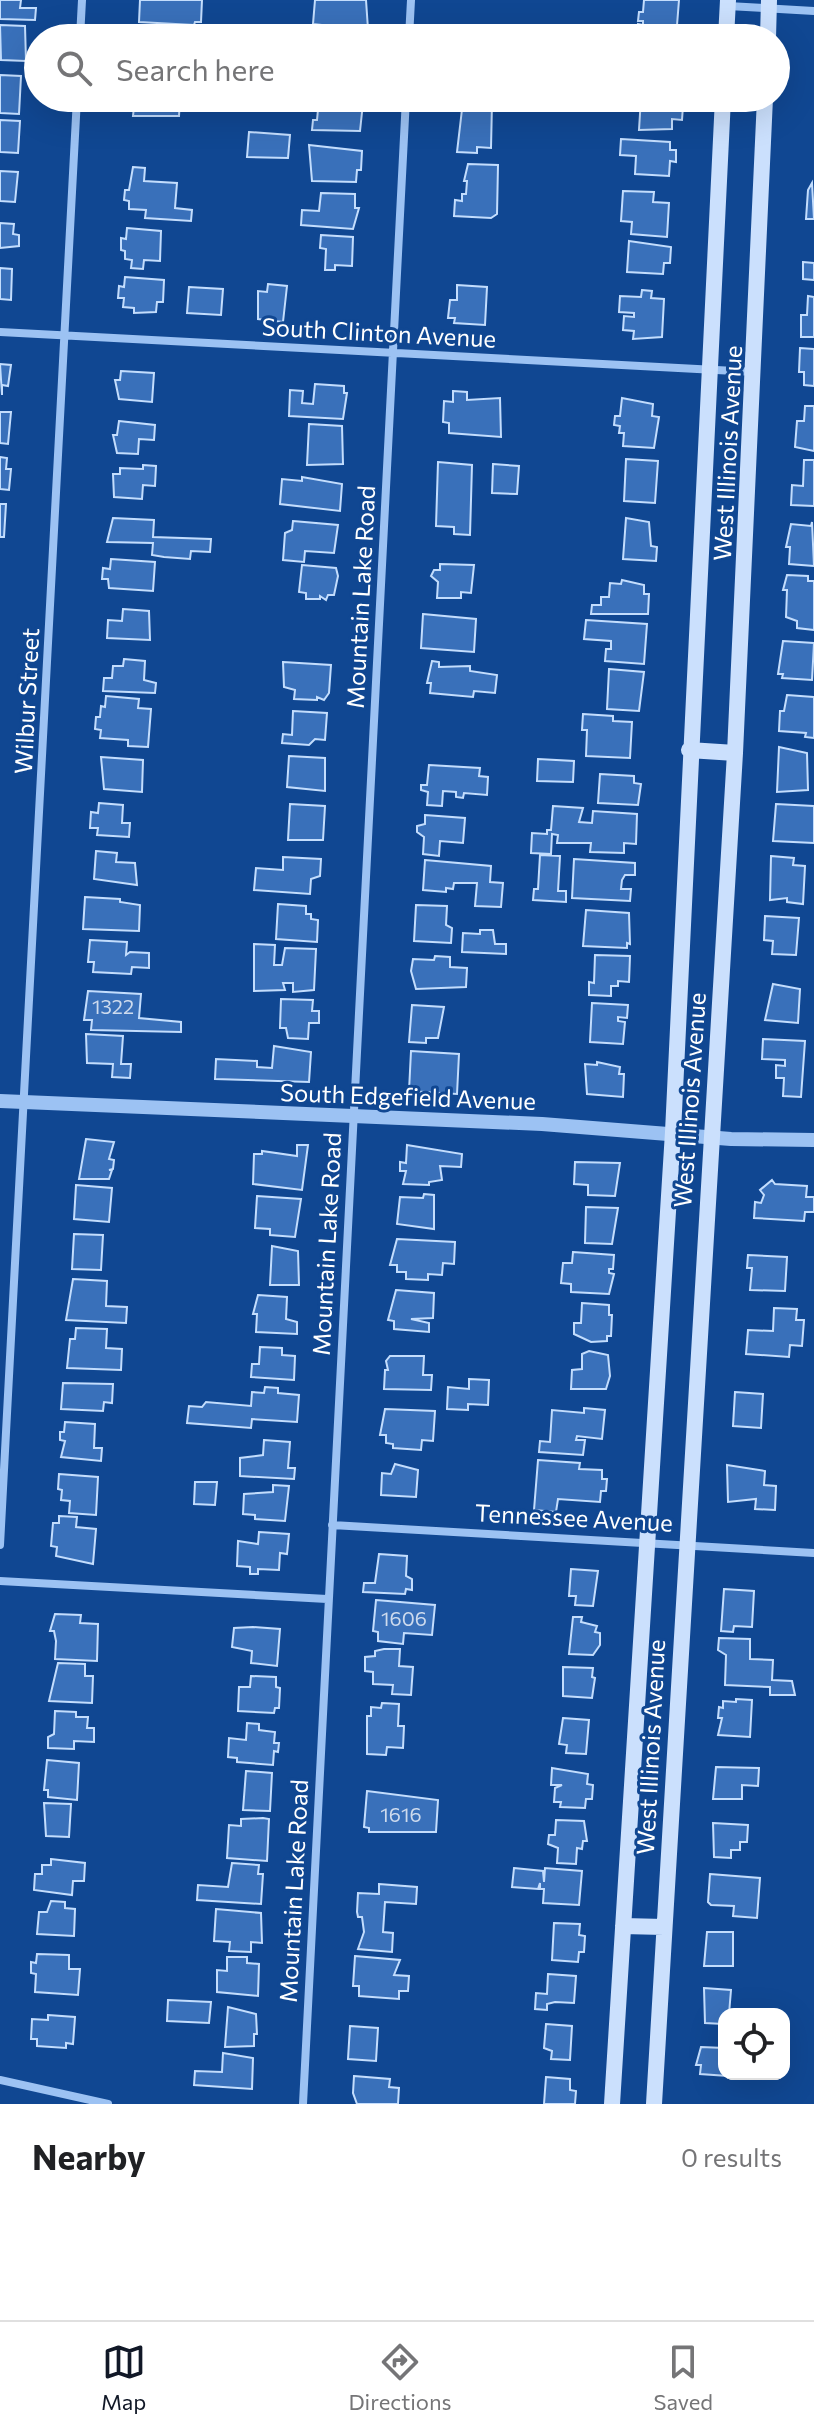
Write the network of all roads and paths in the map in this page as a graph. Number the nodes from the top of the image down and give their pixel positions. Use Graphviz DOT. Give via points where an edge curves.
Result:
graph roads {
  1 [pos="82,0"];
  2 [pos="411,0"];
  3 [pos="728,3"];
  4 [pos="769,4"];
  5 [pos="814,11"];
  6 [pos="81,24"];
  7 [pos="410,24"];
  8 [pos="727,24"];
  9 [pos="768,24"];
  10 [pos="76,112"];
  11 [pos="405,112"];
  12 [pos="722,112"];
  13 [pos="764,112"];
  14 [pos="0,332"];
  15 [pos="65,336"];
  16 [pos="393,352"];
  17 [pos="709,369"];
  18 [pos="755,372"];
  19 [pos="689,750"];
  20 [pos="735,753"];
  21 [pos="0,1101"];
  22 [pos="25,1102"];
  23 [pos="352,1116"];
  24 [pos="673,1132"];
  25 [pos="710,1136"];
  26 [pos="814,1140"];
  27 [pos="332,1525"];
  28 [pos="645,1542"];
  29 [pos="686,1544"];
  30 [pos="0,1545"];
  31 [pos="814,1553"];
  32 [pos="0,1581"];
  33 [pos="327,1599"];
  34 [pos="623,1926"];
  35 [pos="664,1927"];
  36 [pos="0,2080"];
  37 [pos="108,2104"];
  38 [pos="303,2104"];
  39 [pos="612,2104"];
  40 [pos="654,2104"];
  1 -- 6 [label="street"];
  2 -- 7 [label="street"];
  3 -- 4 [label="street"];
  3 -- 8 [label="main road"];
  4 -- 5 [label="street"];
  4 -- 9 [label="main road"];
  10 -- 15 [label="street, Wilbur Street"];
  11 -- 16 [label="street, Mountain Lake Road"];
  12 -- 17 [label="main road, West Illinois Avenue"];
  13 -- 18 [label="main road, West Illinois Avenue"];
  14 -- 15 [label="street, South Clinton Avenue"];
  15 -- 16 [label="street, South Clinton Avenue"];
  15 -- 22 [label="street, Wilbur Street"];
  16 -- 17 [label="street, South Clinton Avenue"];
  16 -- 23 [label="street, Mountain Lake Road"];
  17 -- 18 [label="street, South Clinton Avenue"];
  17 -- 19 [label="main road, West Illinois Avenue"];
  18 -- 20 [label="main road, West Illinois Avenue"];
  19 -- 20 [label="main road"];
  19 -- 24 [label="main road, West Illinois Avenue"];
  20 -- 25 [label="main road, West Illinois Avenue"];
  21 -- 22 [label="street, South Edgefield Avenue"];
  22 -- 23 [label="street, South Edgefield Avenue"];
  22 -- 30 [label="street, Wilbur Street"];
  23 -- 24 [label="street, South Edgefield Avenue"];
  23 -- 27 [label="street, Mountain Lake Road"];
  24 -- 25 [label="street, South Edgefield Avenue"];
  24 -- 28 [label="main road, West Illinois Avenue"];
  25 -- 26 [label="street, South Edgefield Avenue"];
  25 -- 29 [label="main road, West Illinois Avenue"];
  27 -- 28 [label="street, Tennessee Avenue"];
  27 -- 33 [label="street, Mountain Lake Road"];
  28 -- 29 [label="street, Tennessee Avenue"];
  28 -- 34 [label="main road, West Illinois Avenue"];
  29 -- 31 [label="street, Tennessee Avenue"];
  29 -- 35 [label="main road, West Illinois Avenue"];
  32 -- 33 [label="street"];
  33 -- 38 [label="street, Mountain Lake Road"];
  34 -- 35 [label="main road"];
  34 -- 39 [label="main road, West Illinois Avenue"];
  35 -- 40 [label="main road, West Illinois Avenue"];
  36 -- 37 [label="street"];
}
